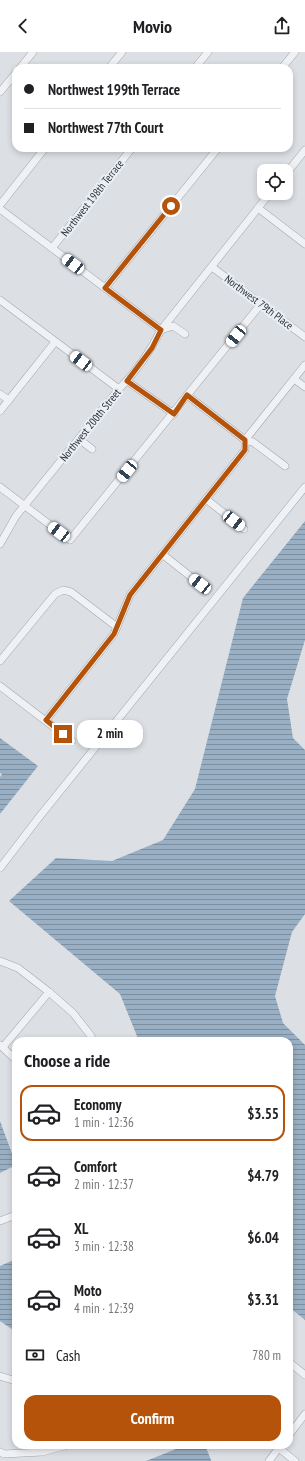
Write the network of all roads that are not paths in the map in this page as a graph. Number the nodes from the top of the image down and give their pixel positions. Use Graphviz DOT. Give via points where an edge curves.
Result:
graph roads {
  1 [pos="33,52"];
  2 [pos="122,52"];
  3 [pos="208,52"];
  4 [pos="295,52"];
  5 [pos="23,64"];
  6 [pos="112,64"];
  7 [pos="198,64"];
  8 [pos="285,64"];
  9 [pos="12,78"];
  10 [pos="0,92"];
  11 [pos="305,150"];
  12 [pos="42,152"];
  13 [pos="129,152"];
  14 [pos="215,152"];
  15 [pos="293,165"];
  16 [pos="264,200"];
  17 [pos="0,205"];
  18 [pos="258,208"];
  19 [pos="0,209"];
  20 [pos="305,244"];
  21 [pos="52,248"];
  22 [pos="212,267"];
  23 [pos="105,288"];
  24 [pos="0,300"];
  25 [pos="262,304"];
  26 [pos="161,330"];
  27 [pos="185,334"];
  28 [pos="305,337"];
  29 [pos="55,342"];
  30 [pos="305,365"];
  31 [pos="294,379"];
  32 [pos="127,381"];
  33 [pos="305,387"];
  34 [pos="119,389"];
  35 [pos="0,394"];
  36 [pos="187,395"];
  37 [pos="9,400"];
  38 [pos="0,411"];
  39 [pos="174,414"];
  40 [pos="79,439"];
  41 [pos="245,440"];
  42 [pos="92,449"];
  43 [pos="285,466"];
  44 [pos="0,487"];
  45 [pos="305,487"];
  46 [pos="206,499"];
  47 [pos="24,506"];
  48 [pos="244,529"];
  49 [pos="0,544"];
  50 [pos="162,554"];
  51 [pos="200,584"];
  52 [pos="117,627"];
  53 [pos="0,661"];
  54 [pos="0,686"];
  55 [pos="46,720"];
  56 [pos="72,741"];
  57 [pos="40,816"];
  58 [pos="0,861"];
  59 [pos="0,868"];
  60 [pos="0,961"];
  61 [pos="49,992"];
  62 [pos="91,1037"];
  63 [pos="2,1046"];
  64 [pos="12,1056"];
  65 [pos="12,1216"];
  66 [pos="0,1221"];
  67 [pos="293,1365"];
  68 [pos="305,1375"];
  69 [pos="0,1376"];
  70 [pos="12,1381"];
  71 [pos="305,1414"];
  72 [pos="293,1430"];
  73 [pos="53,1449"];
  74 [pos="277,1449"];
  75 [pos="282,1449"];
  76 [pos="0,1452"];
  77 [pos="269,1461"];
  78 [pos="295,1461"];
  1 -- 5 [label="street"];
  2 -- 6 [label="street"];
  3 -- 7 [label="street"];
  4 -- 8 [label="street"];
  9 -- 10 [label="street"];
  11 -- 15 [label="street"];
  12 -- 17 [label="street"];
  13 -- 21 [label="street, Northwest 198th Terrace"];
  14 -- 23 [label="street"];
  16 -- 18 [label="street, Northwest 200th Street"];
  18 -- 20 [label="street"];
  18 -- 22 [label="street, Northwest 200th Street"];
  19 -- 21 [label="street"];
  21 -- 23 [label="street"];
  22 -- 25 [label="street, Northwest 79th Place"];
  22 -- 26 [label="street, Northwest 200th Street"];
  23 -- 26 [label="street"];
  24 -- 29 [label="street"];
  25 -- 28 [label="street, Northwest 79th Place"];
  25 -- 36 [label="street"];
  26 -- 27 [label="street" via="173,326"];
  26 -- 32 [label="street, Northwest 200th Street" via="152,348"];
  29 -- 34 [label="street"];
  29 -- 37 [label="street"];
  30 -- 31 [label="street"];
  31 -- 33 [label="street"];
  31 -- 41 [label="street"];
  32 -- 34 [label="street, Northwest 200th Street"];
  32 -- 39 [label="street"];
  34 -- 40 [label="street, Northwest 200th Street"];
  35 -- 37 [label="street"];
  36 -- 39 [label="street"];
  36 -- 41 [label="street"];
  37 -- 38 [label="street"];
  39 -- 47 [label="street" via="70,540"];
  40 -- 42 [label="street"];
  40 -- 47 [label="street, Northwest 200th Street"];
  41 -- 43 [label="street" via="253,442"];
  41 -- 46 [label="street" via="245,450"];
  44 -- 47 [label="street"];
  45 -- 57 [label="street"];
  46 -- 48 [label="street"];
  46 -- 50 [label="street"];
  47 -- 49 [label="street, Northwest 200th Street"];
  50 -- 51 [label="street"];
  50 -- 52 [label="street" via="130,595"];
  52 -- 53 [label="street" via="71,592 63,590 55,594"];
  52 -- 55 [label="street"];
  54 -- 55 [label="street"];
  55 -- 56 [label="street"];
  57 -- 58 [label="street"];
  57 -- 59 [label="street"];
  60 -- 61 [label="street" via="18,968"];
  61 -- 62 [label="street" via="73,1013"];
  61 -- 63 [label="street"];
  63 -- 64 [label="street"];
  65 -- 66 [label="street"];
  67 -- 68 [label="street"];
  69 -- 70 [label="street"];
  71 -- 72 [label="street"];
  73 -- 76 [label="street" via="42,1452"];
  74 -- 77 [label="street"];
  75 -- 78 [label="street"];
}
